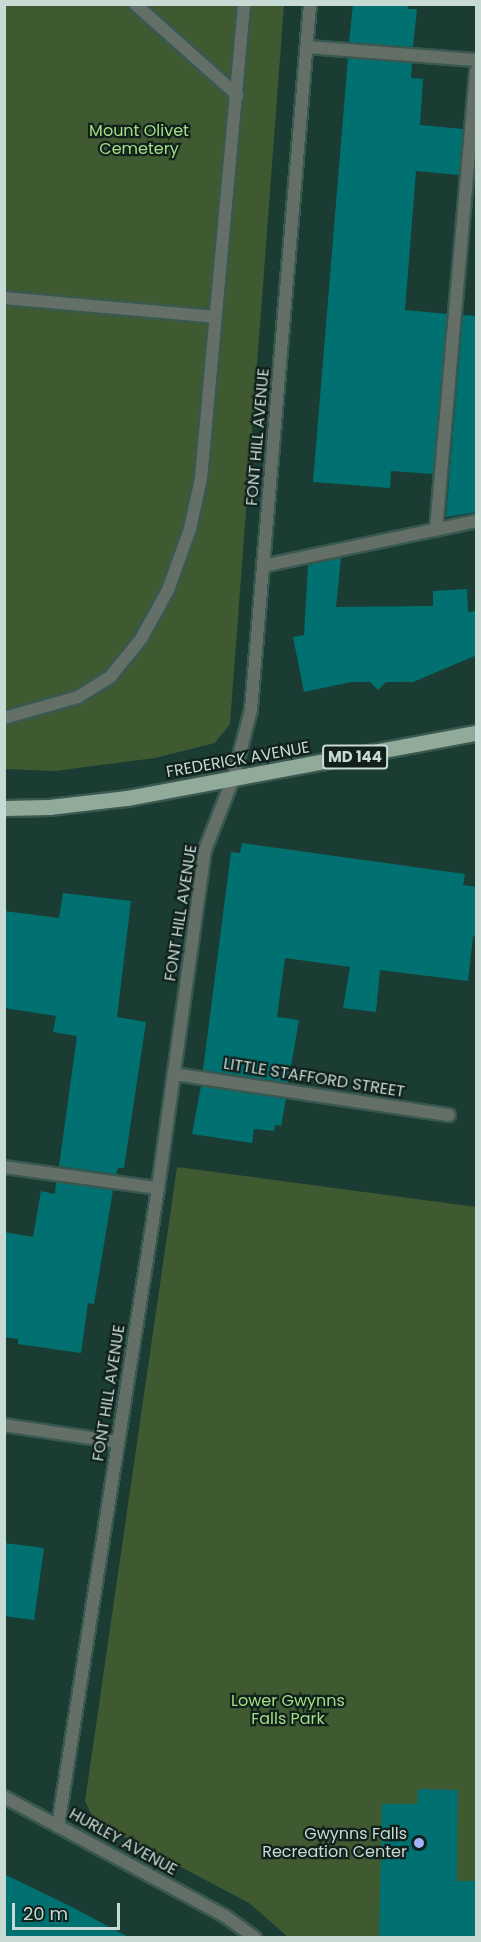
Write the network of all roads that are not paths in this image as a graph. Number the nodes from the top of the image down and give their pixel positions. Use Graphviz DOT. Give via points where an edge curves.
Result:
graph roads {
  1 [pos="135,4"];
  2 [pos="244,4"];
  3 [pos="310,4"];
  4 [pos="306,47"];
  5 [pos="477,60"];
  6 [pos="477,71"];
  7 [pos="237,95"];
  8 [pos="4,298"];
  9 [pos="215,317"];
  10 [pos="477,522"];
  11 [pos="436,530"];
  12 [pos="263,566"];
  13 [pos="4,718"];
  14 [pos="477,733"];
  15 [pos="233,779"];
  16 [pos="4,808"];
  17 [pos="174,1074"];
  18 [pos="449,1115"];
  19 [pos="4,1167"];
  20 [pos="158,1188"];
  21 [pos="4,1425"];
  22 [pos="118,1442"];
  23 [pos="4,1797"];
  24 [pos="58,1826"];
  25 [pos="255,1938"];
  1 -- 7 [label="street"];
  2 -- 7 [label="street"];
  3 -- 4 [label="street, FONT HILL AVENUE"];
  4 -- 5 [label="street"];
  4 -- 12 [label="street, FONT HILL AVENUE"];
  6 -- 11 [label="street"];
  7 -- 9 [label="street"];
  8 -- 9 [label="street"];
  9 -- 13 [label="street" via="201,478 190,529 168,590 141,639 111,676 78,697"];
  10 -- 11 [label="street"];
  11 -- 12 [label="street"];
  12 -- 15 [label="street, FONT HILL AVENUE" via="251,710"];
  14 -- 15 [label="main road, FREDERICK AVENUE / MD 144"];
  15 -- 16 [label="main road, FREDERICK AVENUE / MD 144" via="127,798"];
  15 -- 17 [label="street, FONT HILL AVENUE" via="206,850"];
  17 -- 18 [label="street, LITTLE STAFFORD STREET"];
  17 -- 20 [label="street, FONT HILL AVENUE"];
  19 -- 20 [label="street"];
  20 -- 22 [label="street, FONT HILL AVENUE"];
  21 -- 22 [label="street"];
  22 -- 24 [label="street, FONT HILL AVENUE"];
  23 -- 24 [label="street, HURLEY AVENUE"];
  24 -- 25 [label="street, HURLEY AVENUE" via="225,1916"];
}
